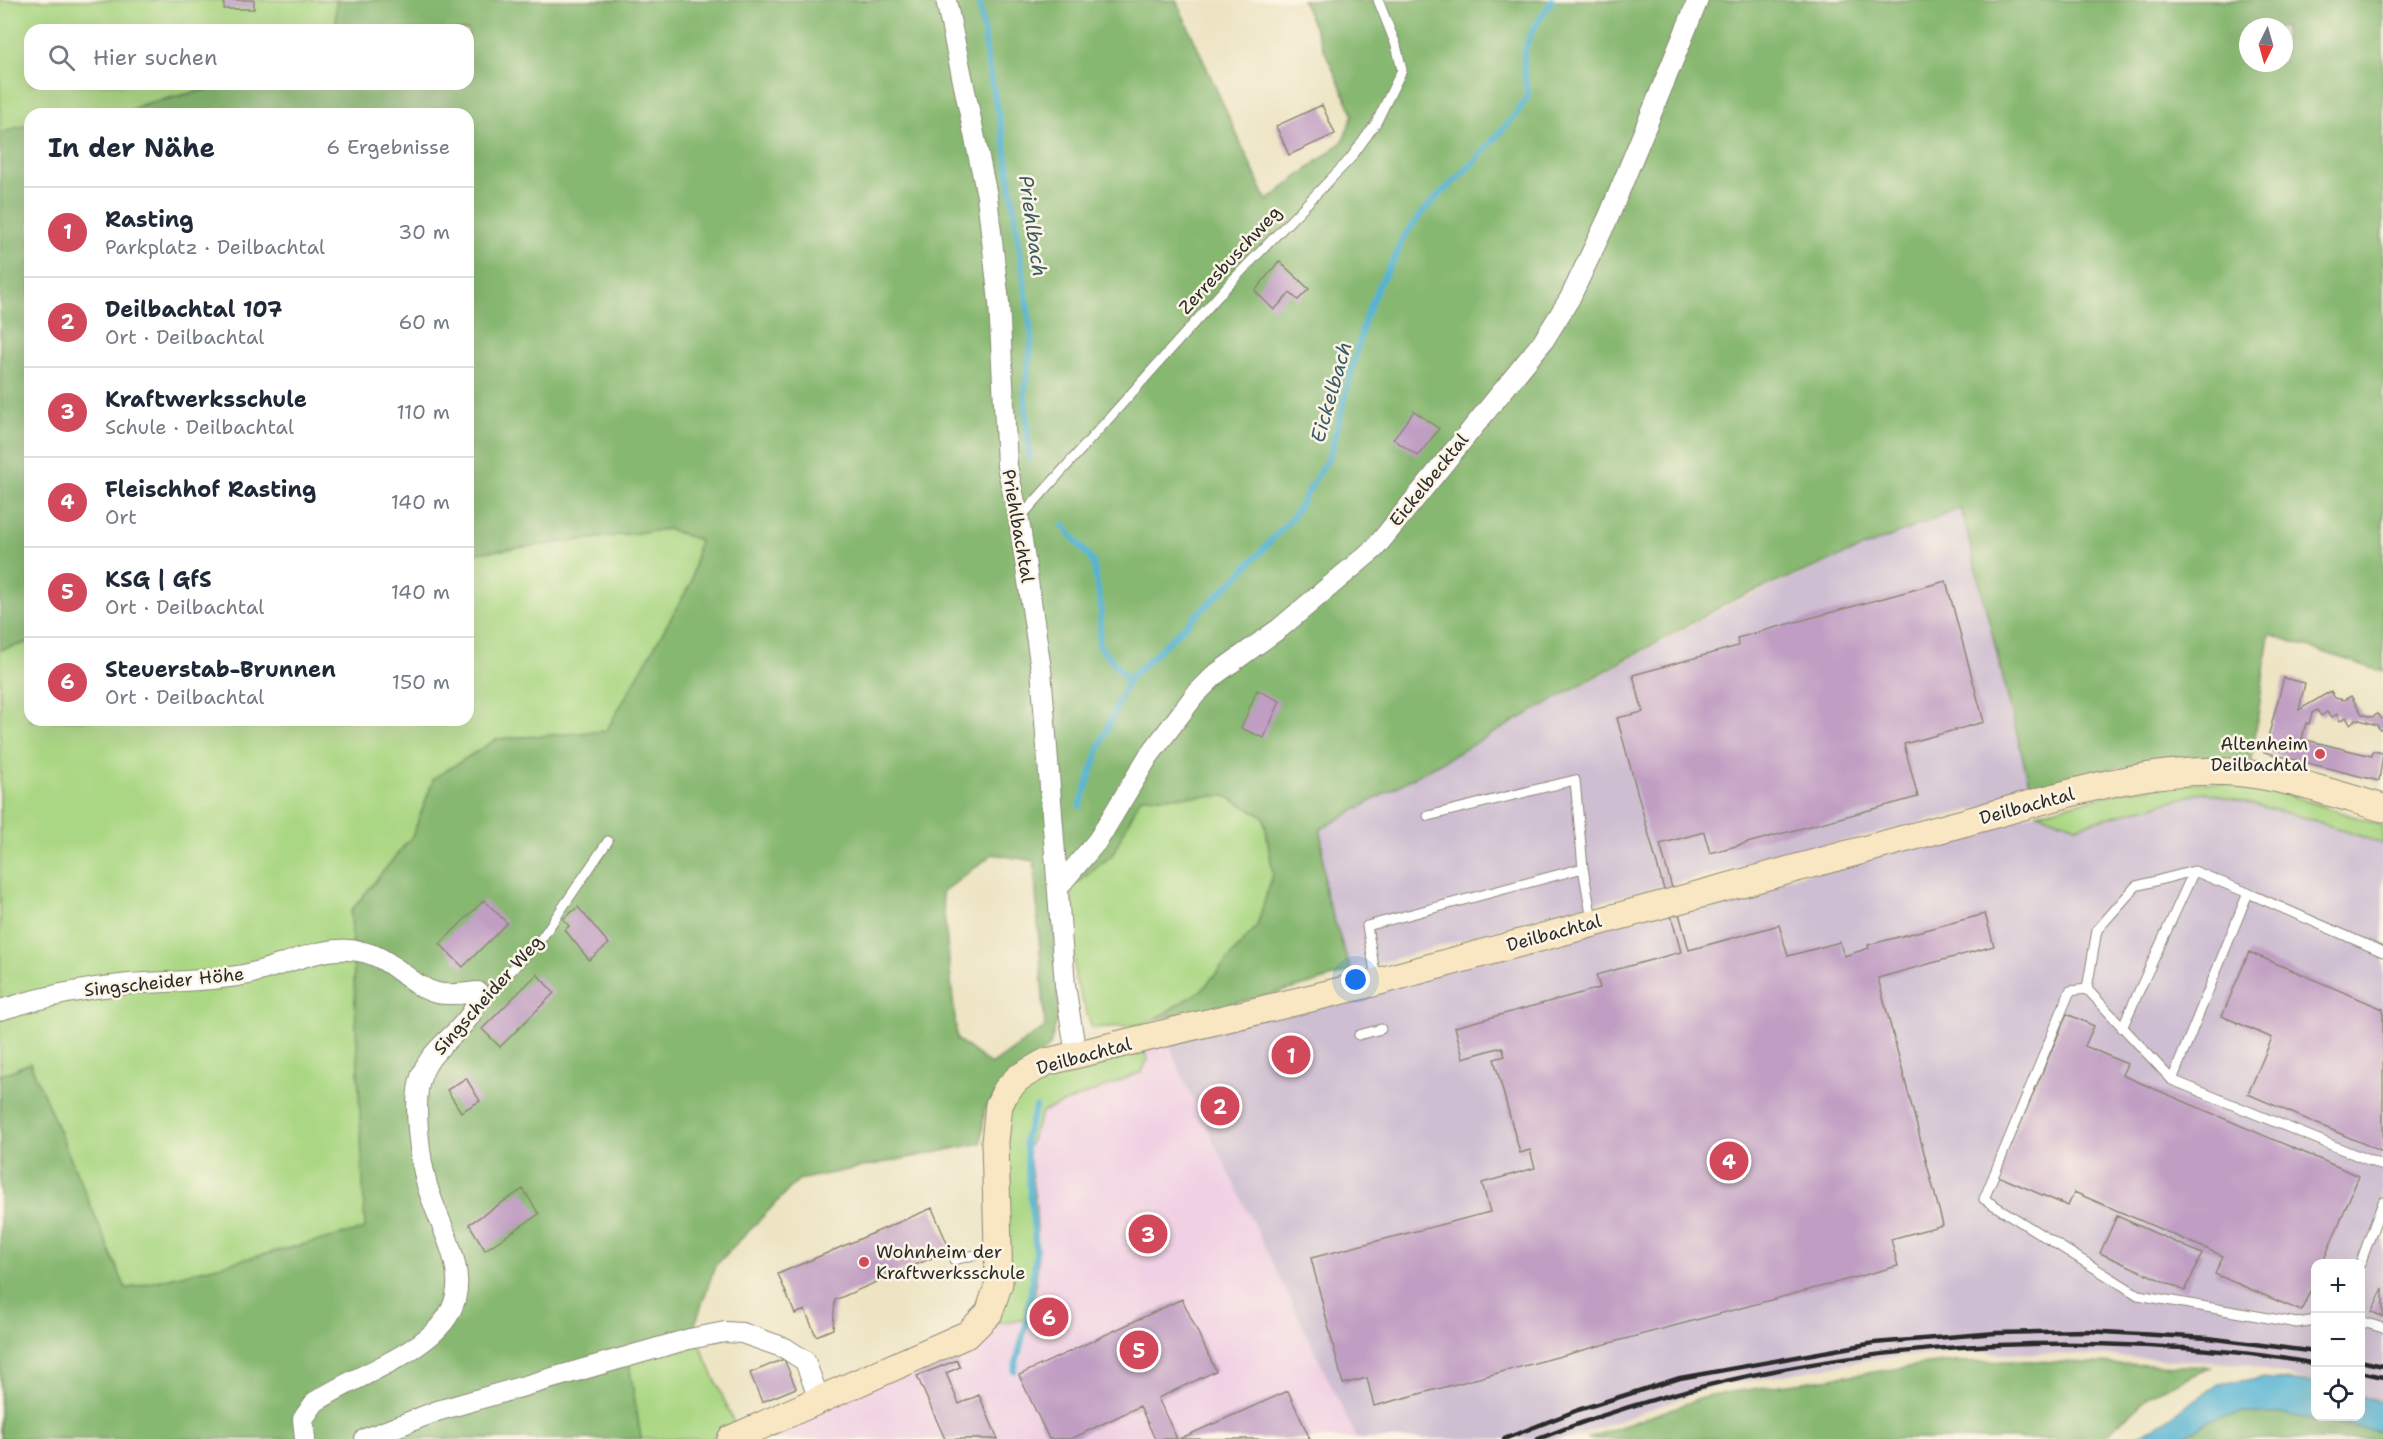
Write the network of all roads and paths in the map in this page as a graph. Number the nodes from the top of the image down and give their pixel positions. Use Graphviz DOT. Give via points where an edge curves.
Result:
graph roads {
  1 [pos="946,0"];
  2 [pos="1378,0"];
  3 [pos="1698,0"];
  4 [pos="1019,520"];
  5 [pos="2383,808"];
  6 [pos="1428,816"];
  7 [pos="608,841"];
  8 [pos="1583,868"];
  9 [pos="2194,871"];
  10 [pos="1059,886"];
  11 [pos="2248,893"];
  12 [pos="1592,922"];
  13 [pos="2383,952"];
  14 [pos="1377,981"];
  15 [pos="2087,989"];
  16 [pos="474,1009"];
  17 [pos="0,1010"];
  18 [pos="2122,1028"];
  19 [pos="1381,1029"];
  20 [pos="1359,1035"];
  21 [pos="1076,1055"];
  22 [pos="2172,1080"];
  23 [pos="2383,1166"];
  24 [pos="2383,1202"];
  25 [pos="1000,1249"];
  26 [pos="2362,1259"];
  27 [pos="954,1260"];
  28 [pos="2311,1321"];
  29 [pos="2365,1322"];
  30 [pos="2383,1328"];
  31 [pos="819,1399"];
  32 [pos="305,1439"];
  33 [pos="365,1439"];
  34 [pos="731,1439"];
  1 -- 4 [label="street, Priehlbachtal" via="987,196 999,302 1007,466"];
  2 -- 4 [label="lane, Zerresbuschweg" via="1402,70 1369,132 1350,159 1229,284"];
  3 -- 10 [label="street, Eickelbecktal" via="1609,216 1570,298 1544,340 1375,548 1194,695 1148,757 1098,840"];
  4 -- 10 [label="street, Priehlbachtal" via="1041,669"];
  5 -- 12 [label="street, Deilbachtal" via="2266,776 2222,772 2160,775 2040,802"];
  6 -- 8 [label="lane" via="1575,780"];
  7 -- 16 [label="lane, Singscheider Weg" via="537,944"];
  8 -- 12 [label="lane"];
  8 -- 14 [label="lane" via="1367,926"];
  9 -- 11 [label="lane"];
  9 -- 15 [label="lane" via="2136,886 2097,930"];
  9 -- 18 [label="lane"];
  10 -- 21 [label="street, Priehlbachtal" via="1065,985"];
  11 -- 13 [label="lane"];
  11 -- 22 [label="lane"];
  12 -- 14 [label="street, Deilbachtal"];
  14 -- 21 [label="street, Deilbachtal"];
  15 -- 18 [label="lane"];
  15 -- 28 [label="lane" via="2070,991 1983,1199 2138,1295 2297,1323"];
  16 -- 17 [label="street, Singscheider Höhe" via="478,992 439,994 385,959 348,950 244,975 99,988"];
  16 -- 32 [label="street, Singscheider Weg" via="433,1055 418,1089 426,1182 458,1276 454,1309 430,1336 315,1402 303,1419"];
  18 -- 22 [label="lane"];
  19 -- 20 [label="lane"];
  21 -- 25 [label="street, Deilbachtal" via="1030,1069 1006,1091 999,1105 995,1142"];
  22 -- 23 [label="lane"];
  24 -- 26 [label="lane"];
  25 -- 27 [label="lane"];
  25 -- 31 [label="street, Deilbachtal" via="997,1294 976,1328"];
  29 -- 30 [label="lane"];
  31 -- 33 [label="street" via="805,1361 797,1353 757,1337 725,1332 437,1411"];
  31 -- 34 [label="street, Deilbachtal"];
}
